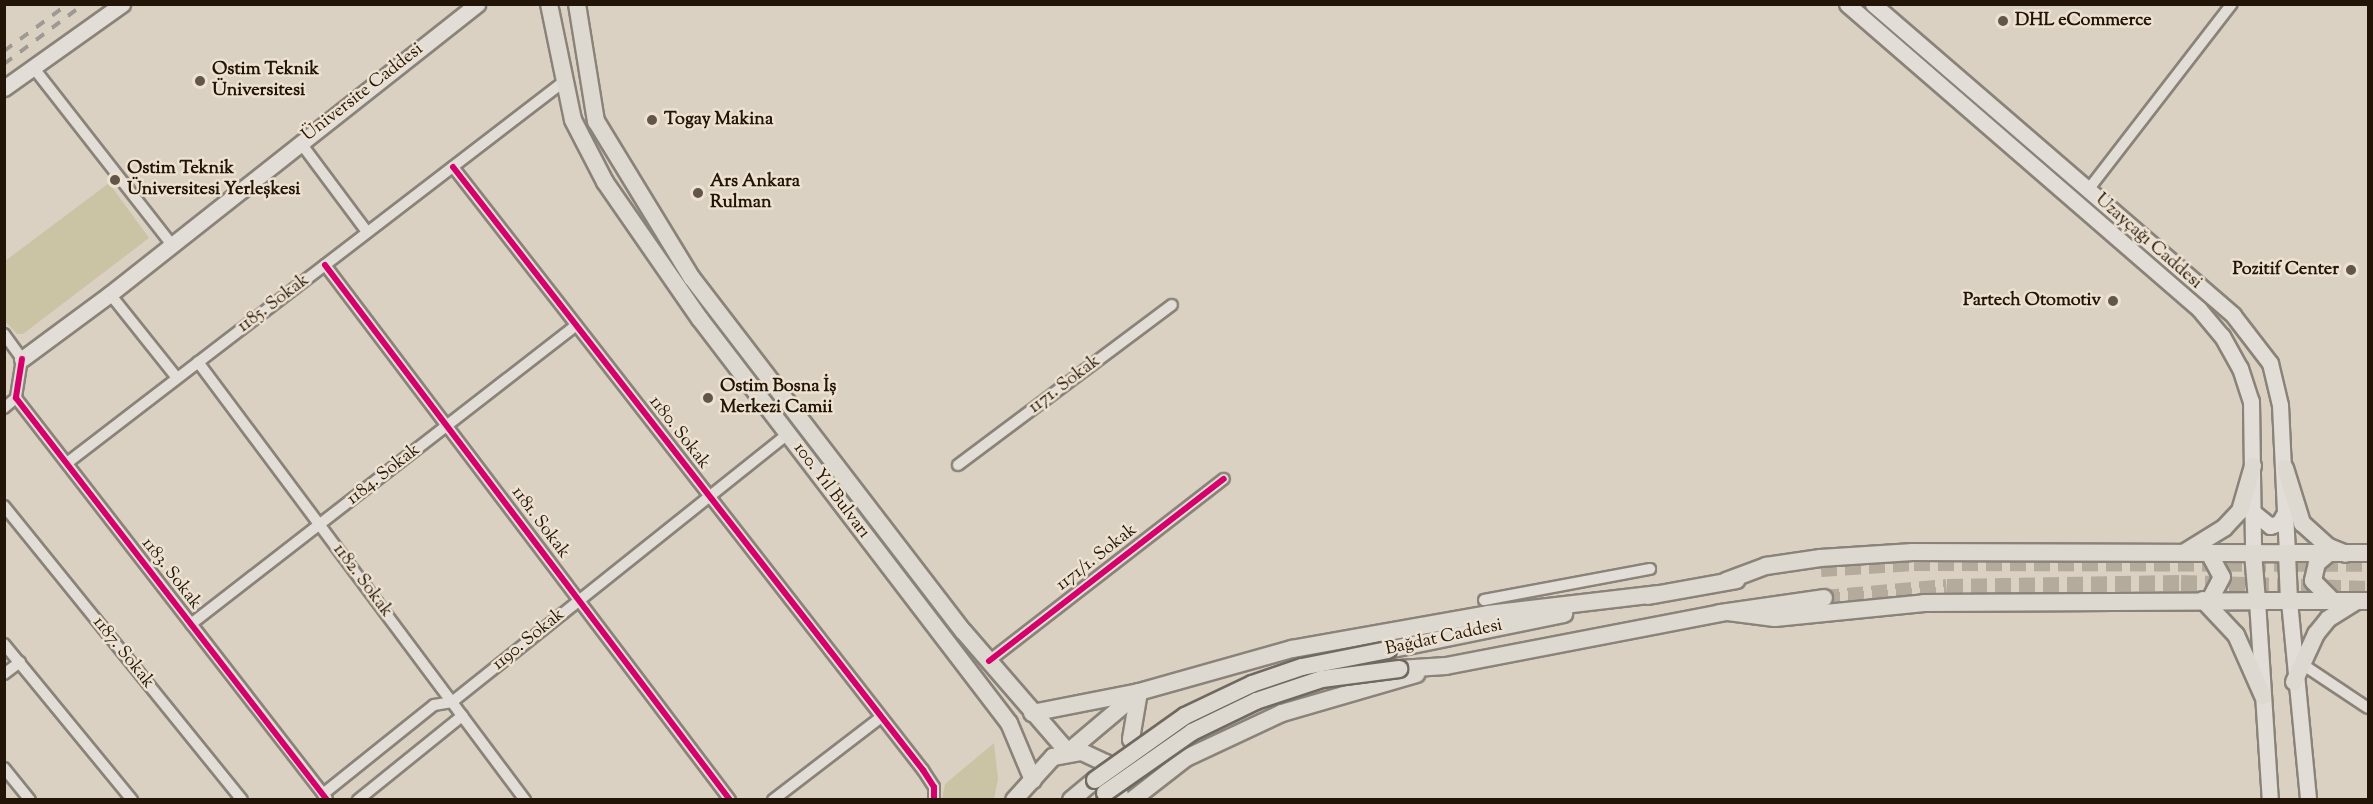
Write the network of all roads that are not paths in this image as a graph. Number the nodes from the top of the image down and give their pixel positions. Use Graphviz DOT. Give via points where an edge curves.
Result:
graph roads {
  1 [pos="122,4"];
  2 [pos="477,4"];
  3 [pos="549,4"];
  4 [pos="577,4"];
  5 [pos="1847,4"];
  6 [pos="1873,4"];
  7 [pos="2232,4"];
  8 [pos="33,67"];
  9 [pos="566,80"];
  10 [pos="4,88"];
  11 [pos="300,142"];
  12 [pos="453,167"];
  13 [pos="2088,190"];
  14 [pos="367,232"];
  15 [pos="172,245"];
  16 [pos="325,265"];
  17 [pos="110,294"];
  18 [pos="1172,305"];
  19 [pos="576,325"];
  20 [pos="4,334"];
  21 [pos="22,359"];
  22 [pos="198,362"];
  23 [pos="177,378"];
  24 [pos="16,398"];
  25 [pos="4,408"];
  26 [pos="447,425"];
  27 [pos="788,434"];
  28 [pos="67,463"];
  29 [pos="958,465"];
  30 [pos="2253,466"];
  31 [pos="2285,468"];
  32 [pos="1224,479"];
  33 [pos="709,496"];
  34 [pos="4,506"];
  35 [pos="2286,511"];
  36 [pos="2253,512"];
  37 [pos="320,524"];
  38 [pos="2185,552"];
  39 [pos="2209,553"];
  40 [pos="2253,553"];
  41 [pos="2287,553"];
  42 [pos="2338,553"];
  43 [pos="2368,553"];
  44 [pos="1650,569"];
  45 [pos="1821,569"];
  46 [pos="1726,581"];
  47 [pos="1657,594"];
  48 [pos="1824,598"];
  49 [pos="579,600"];
  50 [pos="1484,600"];
  51 [pos="2207,600"];
  52 [pos="2257,601"];
  53 [pos="2289,601"];
  54 [pos="2333,601"];
  55 [pos="2362,601"];
  56 [pos="1728,612"];
  57 [pos="191,624"];
  58 [pos="4,644"];
  59 [pos="988,661"];
  60 [pos="20,662"];
  61 [pos="2302,664"];
  62 [pos="1446,666"];
  63 [pos="4,674"];
  64 [pos="2294,682"];
  65 [pos="1139,692"];
  66 [pos="2263,696"];
  67 [pos="452,702"];
  68 [pos="2368,708"];
  69 [pos="1032,713"];
  70 [pos="462,716"];
  71 [pos="881,717"];
  72 [pos="1009,723"];
  73 [pos="1068,752"];
  74 [pos="1179,763"];
  75 [pos="4,768"];
  76 [pos="1033,780"];
  77 [pos="1099,791"];
  78 [pos="325,797"];
  79 [pos="30,800"];
  80 [pos="132,800"];
  81 [pos="242,800"];
  82 [pos="357,800"];
  83 [pos="525,800"];
  84 [pos="730,800"];
  85 [pos="773,800"];
  86 [pos="934,800"];
  87 [pos="1014,800"];
  88 [pos="1031,800"];
  89 [pos="1071,800"];
  90 [pos="1121,800"];
  91 [pos="1132,800"];
  92 [pos="2270,800"];
  93 [pos="2308,800"];
  1 -- 8 [label="main road"];
  2 -- 11 [label="main road, Üniversite Caddesi"];
  3 -- 9 [label="main road, 100. Yıl Bulvarı"];
  4 -- 59 [label="main road, 100. Yıl Bulvarı" via="596,121 640,199 713,310"];
  5 -- 30 [label="main road, Uzayçağı Caddesi" via="2199,309 2222,336 2240,368 2251,401"];
  6 -- 13 [label="main road, Uzayçağı Caddesi"];
  7 -- 13 [label="street"];
  8 -- 10 [label="main road"];
  8 -- 15 [label="street"];
  9 -- 12 [label="street, 1185. Sokak"];
  9 -- 27 [label="main road, 100. Yıl Bulvarı" via="573,120 605,182 700,319"];
  11 -- 14 [label="street"];
  11 -- 15 [label="main road, Üniversite Caddesi"];
  12 -- 14 [label="street, 1185. Sokak"];
  12 -- 19 [label="street, 1180. Sokak"];
  13 -- 31 [label="main road, Uzayçağı Caddesi" via="2233,315 2270,363 2280,405"];
  14 -- 16 [label="street, 1185. Sokak"];
  15 -- 17 [label="main road, Üniversite Caddesi"];
  16 -- 22 [label="street, 1185. Sokak"];
  16 -- 26 [label="street, 1181. Sokak"];
  17 -- 21 [label="main road, Üniversite Caddesi"];
  17 -- 23 [label="street"];
  18 -- 29 [label="street, 1171. Sokak"];
  19 -- 26 [label="street, 1184. Sokak"];
  19 -- 33 [label="street, 1180. Sokak"];
  20 -- 21 [label="street"];
  21 -- 24 [label="street"];
  22 -- 23 [label="street, 1185. Sokak"];
  22 -- 37 [label="street, 1182. Sokak"];
  23 -- 28 [label="street, 1185. Sokak"];
  24 -- 25 [label="street"];
  24 -- 28 [label="street, 1183. Sokak"];
  26 -- 37 [label="street, 1184. Sokak"];
  26 -- 49 [label="street, 1181. Sokak"];
  27 -- 33 [label="street, 1190. Sokak"];
  27 -- 72 [label="main road, 100. Yıl Bulvarı"];
  28 -- 57 [label="street, 1183. Sokak"];
  30 -- 36 [label="main road, Uzayçağı Caddesi"];
  30 -- 38 [label="main road" via="2240,511 2224,528"];
  31 -- 35 [label="main road, Uzayçağı Caddesi"];
  31 -- 42 [label="main road" via="2302,524"];
  32 -- 59 [label="street, 1171/1. Sokak"];
  33 -- 49 [label="street, 1190. Sokak"];
  33 -- 71 [label="street, 1180. Sokak"];
  34 -- 81 [label="street, 1187. Sokak"];
  35 -- 36 [label="main road" via="2279,523 2270,526"];
  35 -- 41 [label="main road, Uzayçağı Caddesi"];
  36 -- 40 [label="main road, Uzayçağı Caddesi"];
  37 -- 57 [label="street, 1184. Sokak"];
  37 -- 67 [label="street, 1182. Sokak"];
  38 -- 39 [label="main road"];
  38 -- 46 [label="main road" via="1912,552 1840,556 1767,566"];
  39 -- 40 [label="main road"];
  39 -- 51 [label="main road" via="2222,577"];
  40 -- 41 [label="main road"];
  40 -- 52 [label="main road"];
  41 -- 42 [label="main road"];
  41 -- 53 [label="main road"];
  42 -- 43 [label="main road"];
  42 -- 54 [label="main road" via="2317,563 2313,581"];
  44 -- 50 [label="street"];
  45 -- 46 [label="main road, Bağdat Caddesi"];
  46 -- 47 [label="main road, Bağdat Caddesi"];
  47 -- 65 [label="main road" via="1488,614 1292,649"];
  47 -- 77 [label="main road, Bağdat Caddesi, bridge" via="1302,667 1252,684 1185,716"];
  48 -- 56 [label="main road, Bağdat Caddesi"];
  49 -- 67 [label="street, 1190. Sokak"];
  49 -- 84 [label="street, 1181. Sokak"];
  51 -- 52 [label="main road"];
  51 -- 56 [label="main road" via="1924,603 1774,618"];
  51 -- 66 [label="main road" via="2236,635"];
  52 -- 53 [label="main road"];
  52 -- 66 [label="main road"];
  53 -- 54 [label="main road"];
  53 -- 64 [label="main road"];
  54 -- 55 [label="main road"];
  55 -- 61 [label="main road" via="2328,619"];
  56 -- 62 [label="main road, Bağdat Caddesi"];
  57 -- 78 [label="street, 1183. Sokak"];
  58 -- 60 [label="street"];
  59 -- 69 [label="main road, 100. Yıl Bulvarı"];
  60 -- 63 [label="street"];
  60 -- 80 [label="street"];
  61 -- 64 [label="main road"];
  61 -- 68 [label="street"];
  62 -- 74 [label="main road" via="1282,713"];
  62 -- 77 [label="main road, Bağdat Caddesi, bridge" via="1322,680 1256,701 1192,732"];
  64 -- 93 [label="main road"];
  65 -- 69 [label="main road"];
  65 -- 73 [label="main road"];
  65 -- 74 [label="main road" via="1131,739 1142,759 1165,765"];
  66 -- 92 [label="main road"];
  67 -- 70 [label="street, 1182. Sokak"];
  67 -- 78 [label="street, 1190. Sokak" via="434,705"];
  69 -- 72 [label="main road" via="1028,724"];
  69 -- 73 [label="main road, 100. Yıl Bulvarı"];
  70 -- 82 [label="street"];
  70 -- 83 [label="street, 1182. Sokak"];
  71 -- 85 [label="street"];
  71 -- 86 [label="street, 1180. Sokak" via="934,787"];
  72 -- 76 [label="main road, 100. Yıl Bulvarı"];
  73 -- 76 [label="main road" via="1047,762"];
  73 -- 90 [label="main road" via="1086,753 1106,763 1115,774"];
  74 -- 91 [label="main road"];
  75 -- 79 [label="street"];
  76 -- 87 [label="main road"];
  76 -- 88 [label="main road"];
  77 -- 89 [label="main road"];
}
